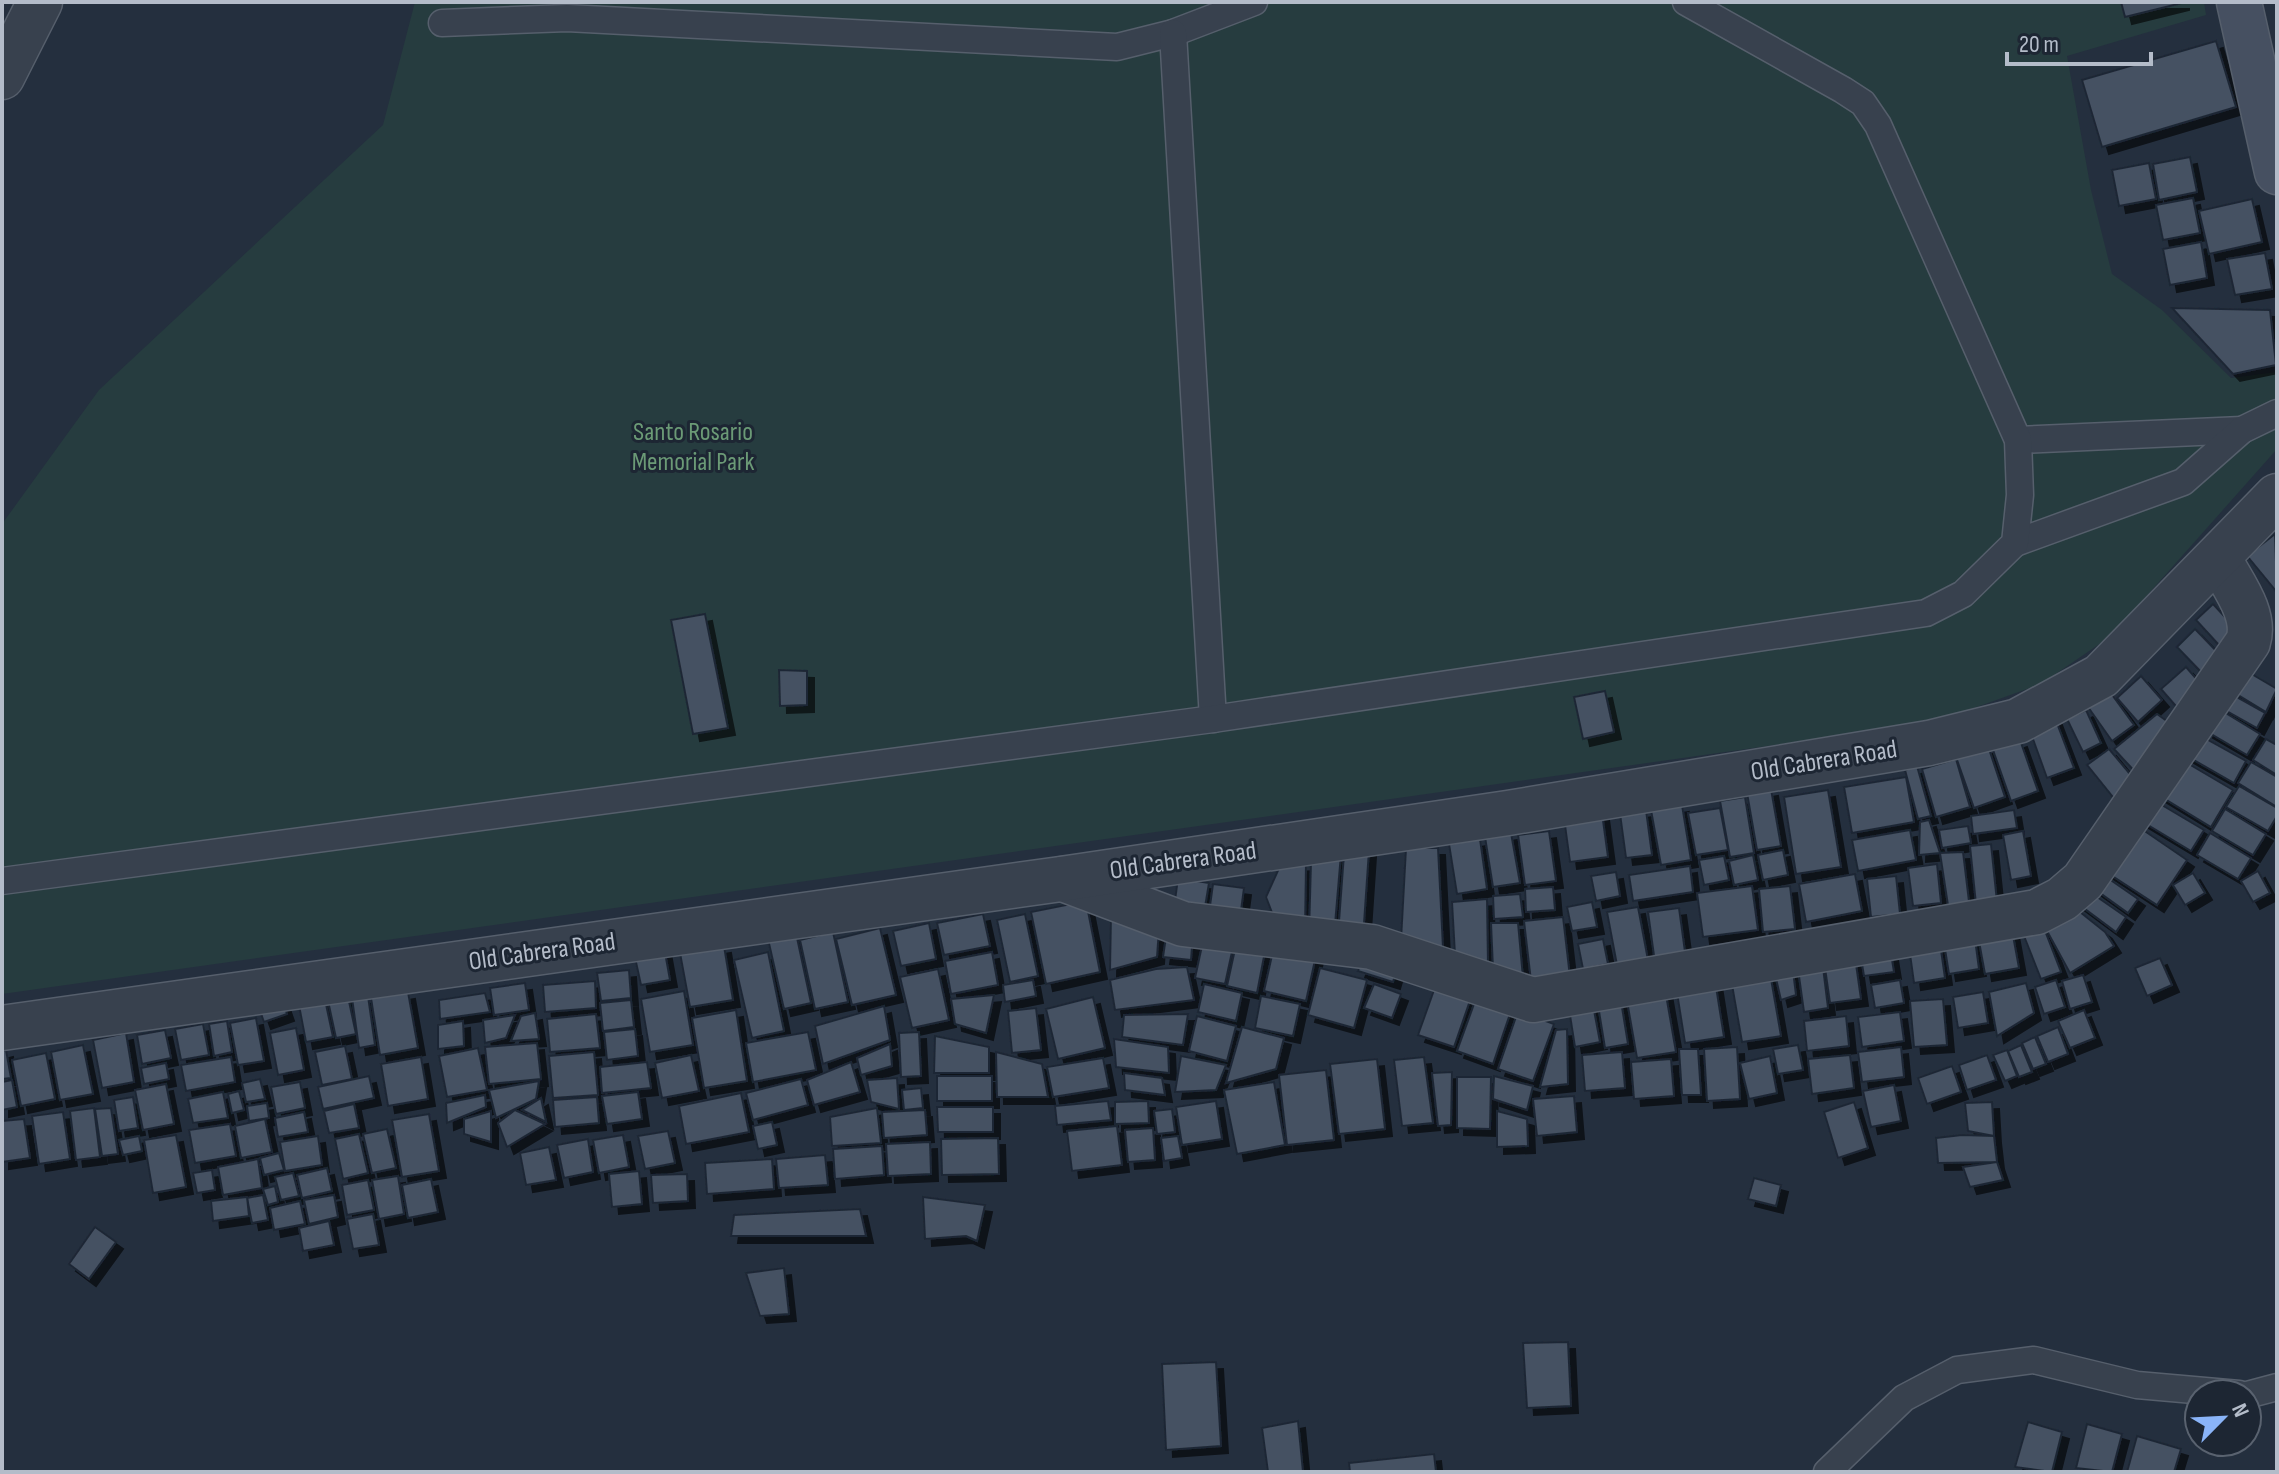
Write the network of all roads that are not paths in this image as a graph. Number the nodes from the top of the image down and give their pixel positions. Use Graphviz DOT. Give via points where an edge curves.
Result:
graph roads {
  1 [pos="40,2"];
  2 [pos="1254,2"];
  3 [pos="1686,2"];
  4 [pos="2239,2"];
  5 [pos="442,23"];
  6 [pos="1173,33"];
  7 [pos="7,56"];
  8 [pos="2277,172"];
  9 [pos="2277,413"];
  10 [pos="2242,430"];
  11 [pos="2018,440"];
  12 [pos="2277,496"];
  13 [pos="2015,543"];
  14 [pos="2219,559"];
  15 [pos="1213,719"];
  16 [pos="1061,879"];
  17 [pos="2,881"];
  18 [pos="2,1028"];
  19 [pos="2183,1389"];
  20 [pos="1827,1472"];
  1 -- 7 [label="street"];
  2 -- 6 [label="lane"];
  3 -- 11 [label="lane" via="1863,103 1878,125"];
  4 -- 8 [label="main road"];
  5 -- 6 [label="lane" via="567,18 1117,47"];
  6 -- 15 [label="lane"];
  9 -- 10 [label="lane"];
  10 -- 11 [label="lane"];
  10 -- 13 [label="lane" via="2183,482"];
  11 -- 13 [label="lane"];
  12 -- 14 [label="street, Old Cabrera Road"];
  13 -- 15 [label="lane" via="1963,594 1926,613"];
  14 -- 16 [label="street, Old Cabrera Road" via="2101,676 2018,721 1883,751 1508,813"];
  14 -- 16 [label="street" via="2248,615 2248,642 2083,881 2037,912 1533,1000 1372,947 1183,924"];
  15 -- 17 [label="lane"];
  16 -- 18 [label="street, Old Cabrera Road"];
  19 -- 20 [label="lane" via="2137,1385 2034,1360 1957,1370 1904,1398"];
}
